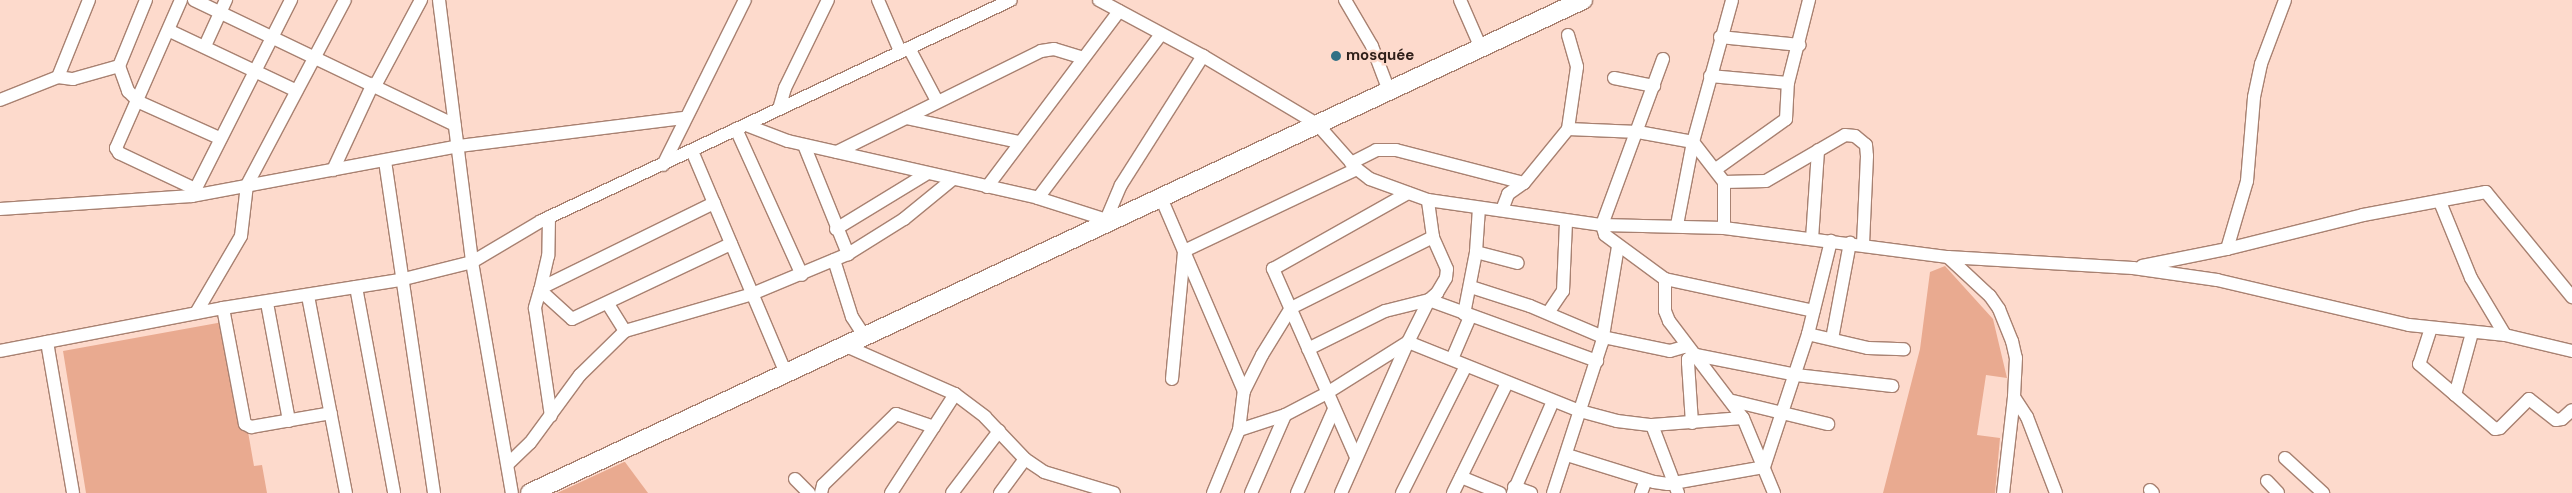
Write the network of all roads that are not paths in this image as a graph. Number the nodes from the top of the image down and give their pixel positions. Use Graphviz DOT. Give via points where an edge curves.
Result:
graph roads {
  1 [pos="89,0"];
  2 [pos="146,0"];
  3 [pos="181,0"];
  4 [pos="194,0"];
  5 [pos="291,0"];
  6 [pos="345,0"];
  7 [pos="421,0"];
  8 [pos="440,0"];
  9 [pos="744,0"];
  10 [pos="828,0"];
  11 [pos="878,0"];
  12 [pos="1011,0"];
  13 [pos="1099,0"];
  14 [pos="1345,0"];
  15 [pos="1583,0"];
  16 [pos="1732,0"];
  17 [pos="1809,0"];
  18 [pos="2285,0"];
  19 [pos="1461,1"];
  20 [pos="223,6"];
  21 [pos="1119,11"];
  22 [pos="170,31"];
  23 [pos="1161,34"];
  24 [pos="273,35"];
  25 [pos="1568,35"];
  26 [pos="1720,37"];
  27 [pos="1800,45"];
  28 [pos="205,46"];
  29 [pos="1482,48"];
  30 [pos="905,50"];
  31 [pos="315,55"];
  32 [pos="1204,56"];
  33 [pos="1083,58"];
  34 [pos="1663,59"];
  35 [pos="119,66"];
  36 [pos="254,70"];
  37 [pos="1710,76"];
  38 [pos="58,77"];
  39 [pos="1614,78"];
  40 [pos="1788,83"];
  41 [pos="374,85"];
  42 [pos="1654,86"];
  43 [pos="295,90"];
  44 [pos="1389,91"];
  45 [pos="0,100"];
  46 [pos="937,101"];
  47 [pos="138,102"];
  48 [pos="779,109"];
  49 [pos="685,118"];
  50 [pos="906,118"];
  51 [pos="455,124"];
  52 [pos="1317,124"];
  53 [pos="741,127"];
  54 [pos="1568,129"];
  55 [pos="1638,132"];
  56 [pos="219,138"];
  57 [pos="1019,142"];
  58 [pos="1693,142"];
  59 [pos="804,145"];
  60 [pos="459,146"];
  61 [pos="1818,150"];
  62 [pos="692,151"];
  63 [pos="837,152"];
  64 [pos="385,161"];
  65 [pos="663,165"];
  66 [pos="1354,166"];
  67 [pos="1716,169"];
  68 [pos="333,170"];
  69 [pos="926,174"];
  70 [pos="953,179"];
  71 [pos="1724,182"];
  72 [pos="1524,183"];
  73 [pos="247,186"];
  74 [pos="987,187"];
  75 [pos="194,192"];
  76 [pos="1408,193"];
  77 [pos="1038,198"];
  78 [pos="1162,200"];
  79 [pos="1428,200"];
  80 [pos="2440,202"];
  81 [pos="714,204"];
  82 [pos="1479,208"];
  83 [pos="0,209"];
  84 [pos="1502,210"];
  85 [pos="549,217"];
  86 [pos="1110,221"];
  87 [pos="1566,221"];
  88 [pos="1677,225"];
  89 [pos="1602,226"];
  90 [pos="1724,228"];
  91 [pos="836,229"];
  92 [pos="1433,237"];
  93 [pos="1812,239"];
  94 [pos="1831,242"];
  95 [pos="1850,243"];
  96 [pos="731,244"];
  97 [pos="1863,244"];
  98 [pos="1618,246"];
  99 [pos="2227,249"];
  100 [pos="1184,251"];
  101 [pos="1476,252"];
  102 [pos="848,254"];
  103 [pos="1948,256"];
  104 [pos="834,260"];
  105 [pos="472,262"];
  106 [pos="1518,263"];
  107 [pos="2133,268"];
  108 [pos="802,275"];
  109 [pos="1665,279"];
  110 [pos="400,280"];
  111 [pos="356,287"];
  112 [pos="1471,287"];
  113 [pos="541,289"];
  114 [pos="752,294"];
  115 [pos="308,296"];
  116 [pos="2572,297"];
  117 [pos="1429,300"];
  118 [pos="267,302"];
  119 [pos="608,304"];
  120 [pos="223,308"];
  121 [pos="1291,308"];
  122 [pos="1814,311"];
  123 [pos="196,313"];
  124 [pos="1548,313"];
  125 [pos="1467,315"];
  126 [pos="2430,328"];
  127 [pos="625,331"];
  128 [pos="2472,333"];
  129 [pos="1808,334"];
  130 [pos="2504,335"];
  131 [pos="865,337"];
  132 [pos="1603,337"];
  133 [pos="1832,339"];
  134 [pos="47,342"];
  135 [pos="1408,342"];
  136 [pos="846,346"];
  137 [pos="1308,349"];
  138 [pos="1904,349"];
  139 [pos="0,350"];
  140 [pos="1692,350"];
  141 [pos="2572,351"];
  142 [pos="1452,359"];
  143 [pos="1597,361"];
  144 [pos="1466,366"];
  145 [pos="786,373"];
  146 [pos="1796,375"];
  147 [pos="1172,379"];
  148 [pos="1508,383"];
  149 [pos="1892,386"];
  150 [pos="1244,392"];
  151 [pos="1327,393"];
  152 [pos="955,394"];
  153 [pos="2455,395"];
  154 [pos="2014,397"];
  155 [pos="1553,400"];
  156 [pos="1733,401"];
  157 [pos="1334,408"];
  158 [pos="2572,410"];
  159 [pos="1580,411"];
  160 [pos="1784,413"];
  161 [pos="331,414"];
  162 [pos="1285,415"];
  163 [pos="551,416"];
  164 [pos="1743,418"];
  165 [pos="288,421"];
  166 [pos="1692,423"];
  167 [pos="1828,424"];
  168 [pos="1652,425"];
  169 [pos="934,427"];
  170 [pos="1239,430"];
  171 [pos="999,431"];
  172 [pos="1567,455"];
  173 [pos="1356,457"];
  174 [pos="2285,458"];
  175 [pos="1025,459"];
  176 [pos="508,464"];
  177 [pos="1764,468"];
  178 [pos="1461,477"];
  179 [pos="796,479"];
  180 [pos="1646,480"];
  181 [pos="2267,482"];
  182 [pos="1676,487"];
  183 [pos="1513,490"];
  184 [pos="73,493"];
  185 [pos="346,493"];
  186 [pos="394,493"];
  187 [pos="434,493"];
  188 [pos="512,493"];
  189 [pos="530,493"];
  190 [pos="809,493"];
  191 [pos="821,493"];
  192 [pos="891,493"];
  193 [pos="952,493"];
  194 [pos="1000,493"];
  195 [pos="1114,493"];
  196 [pos="1213,493"];
  197 [pos="1251,493"];
  198 [pos="1297,493"];
  199 [pos="1341,493"];
  200 [pos="1402,493"];
  201 [pos="1453,493"];
  202 [pos="1500,493"];
  203 [pos="1531,493"];
  204 [pos="1553,493"];
  205 [pos="1641,493"];
  206 [pos="1774,493"];
  207 [pos="2003,493"];
  208 [pos="2056,493"];
  209 [pos="2278,493"];
  210 [pos="2323,493"];
  1 -- 38 [label="street"];
  2 -- 35 [label="street"];
  3 -- 22 [label="street"];
  4 -- 20 [label="street"];
  5 -- 24 [label="street"];
  6 -- 31 [label="street"];
  7 -- 41 [label="street"];
  8 -- 51 [label="street"];
  9 -- 49 [label="street"];
  10 -- 48 [label="street" via="785,88"];
  11 -- 30 [label="street"];
  12 -- 30 [label="street"];
  13 -- 21 [label="street"];
  14 -- 44 [label="street" via="1372,46"];
  15 -- 29 [label="main road"];
  16 -- 26 [label="street"];
  17 -- 27 [label="street"];
  18 -- 99 [label="street" via="2261,64 2254,97 2247,180"];
  19 -- 29 [label="street"];
  20 -- 24 [label="street"];
  20 -- 28 [label="street"];
  21 -- 23 [label="street"];
  21 -- 33 [label="street"];
  22 -- 28 [label="street"];
  22 -- 47 [label="street"];
  23 -- 32 [label="street"];
  23 -- 77 [label="street"];
  24 -- 31 [label="street"];
  24 -- 36 [label="street"];
  25 -- 54 [label="street" via="1577,67"];
  26 -- 27 [label="street"];
  26 -- 37 [label="street"];
  27 -- 40 [label="street"];
  28 -- 36 [label="street"];
  29 -- 44 [label="main road"];
  30 -- 46 [label="street"];
  30 -- 48 [label="street"];
  31 -- 41 [label="street"];
  31 -- 43 [label="street"];
  32 -- 52 [label="street"];
  32 -- 86 [label="street" via="1120,185"];
  33 -- 46 [label="street" via="1054,49 1041,52"];
  33 -- 57 [label="street"];
  34 -- 42 [label="street"];
  35 -- 38 [label="street" via="73,79"];
  35 -- 47 [label="street" via="128,91"];
  36 -- 43 [label="street"];
  36 -- 56 [label="street"];
  37 -- 40 [label="street"];
  37 -- 58 [label="street"];
  38 -- 45 [label="street"];
  39 -- 42 [label="street"];
  40 -- 67 [label="street" via="1786,119"];
  41 -- 51 [label="street"];
  41 -- 68 [label="street"];
  42 -- 55 [label="street"];
  43 -- 73 [label="street"];
  44 -- 52 [label="main road"];
  46 -- 50 [label="street"];
  47 -- 56 [label="street"];
  47 -- 75 [label="street" via="116,150"];
  48 -- 53 [label="street"];
  49 -- 60 [label="street"];
  49 -- 65 [label="street"];
  50 -- 57 [label="street"];
  50 -- 63 [label="street"];
  51 -- 60 [label="street"];
  52 -- 66 [label="street"];
  52 -- 78 [label="main road"];
  53 -- 59 [label="street"];
  53 -- 62 [label="street"];
  53 -- 108 [label="street"];
  54 -- 55 [label="street"];
  54 -- 72 [label="street"];
  55 -- 58 [label="street"];
  55 -- 89 [label="street"];
  56 -- 75 [label="street"];
  57 -- 74 [label="street"];
  58 -- 67 [label="street"];
  58 -- 88 [label="street"];
  59 -- 63 [label="street"];
  59 -- 91 [label="street"];
  60 -- 64 [label="street"];
  60 -- 105 [label="street"];
  61 -- 71 [label="street" via="1766,181"];
  61 -- 93 [label="street"];
  61 -- 97 [label="street" via="1845,135 1855,136 1866,145"];
  62 -- 65 [label="street"];
  62 -- 81 [label="street"];
  63 -- 69 [label="street"];
  64 -- 68 [label="street"];
  64 -- 110 [label="street"];
  65 -- 85 [label="street"];
  66 -- 72 [label="street" via="1376,150 1396,150"];
  66 -- 76 [label="street" via="1370,179"];
  66 -- 100 [label="street"];
  67 -- 71 [label="street"];
  68 -- 73 [label="street"];
  69 -- 70 [label="street"];
  69 -- 91 [label="street"];
  70 -- 74 [label="street"];
  70 -- 102 [label="street" via="904,219"];
  71 -- 90 [label="street"];
  72 -- 84 [label="street" via="1508,194"];
  73 -- 75 [label="street"];
  73 -- 123 [label="street" via="245,224 241,236"];
  74 -- 77 [label="street"];
  75 -- 83 [label="street"];
  76 -- 79 [label="street"];
  76 -- 121 [label="street" via="1274,268"];
  77 -- 86 [label="street"];
  78 -- 86 [label="main road"];
  78 -- 100 [label="street"];
  79 -- 82 [label="street"];
  79 -- 92 [label="street"];
  80 -- 99 [label="street" via="2363,215"];
  80 -- 116 [label="street" via="2486,192"];
  80 -- 130 [label="street" via="2472,278"];
  81 -- 96 [label="street"];
  81 -- 113 [label="street"];
  82 -- 84 [label="street"];
  82 -- 101 [label="street"];
  84 -- 87 [label="street"];
  85 -- 105 [label="street"];
  85 -- 113 [label="street" via="548,256"];
  86 -- 131 [label="main road"];
  87 -- 89 [label="street"];
  87 -- 124 [label="street" via="1563,291"];
  88 -- 89 [label="street"];
  88 -- 90 [label="street"];
  89 -- 98 [label="street" via="1605,235"];
  90 -- 93 [label="street"];
  91 -- 102 [label="street"];
  92 -- 117 [label="street" via="1447,269 1446,278"];
  92 -- 121 [label="street"];
  93 -- 94 [label="street"];
  94 -- 95 [label="street"];
  94 -- 122 [label="street"];
  95 -- 97 [label="street"];
  95 -- 133 [label="street"];
  96 -- 114 [label="street"];
  96 -- 119 [label="street"];
  97 -- 103 [label="street"];
  98 -- 109 [label="street"];
  98 -- 132 [label="street"];
  99 -- 107 [label="street"];
  100 -- 147 [label="street"];
  100 -- 150 [label="street"];
  101 -- 106 [label="street"];
  101 -- 112 [label="street"];
  102 -- 104 [label="street"];
  103 -- 107 [label="street"];
  103 -- 154 [label="street" via="2000,310 2016,358"];
  104 -- 108 [label="street"];
  104 -- 131 [label="street" via="852,317"];
  105 -- 110 [label="street"];
  105 -- 176 [label="street"];
  107 -- 126 [label="street" via="2217,280"];
  108 -- 114 [label="street"];
  109 -- 122 [label="street"];
  109 -- 140 [label="street" via="1665,311"];
  110 -- 111 [label="street"];
  110 -- 187 [label="street"];
  111 -- 115 [label="street"];
  111 -- 186 [label="street"];
  112 -- 124 [label="street"];
  112 -- 125 [label="street"];
  113 -- 119 [label="street" via="572,319"];
  113 -- 163 [label="street" via="535,308"];
  114 -- 127 [label="street"];
  114 -- 145 [label="street"];
  115 -- 118 [label="street"];
  115 -- 161 [label="street"];
  117 -- 125 [label="street"];
  117 -- 135 [label="street"];
  117 -- 137 [label="street" via="1385,312"];
  118 -- 120 [label="street"];
  118 -- 165 [label="street"];
  119 -- 127 [label="street"];
  120 -- 123 [label="street"];
  120 -- 165 [label="street" via="245,424 251,427"];
  121 -- 137 [label="street"];
  121 -- 150 [label="street"];
  122 -- 129 [label="street"];
  123 -- 134 [label="street"];
  124 -- 132 [label="street"];
  125 -- 142 [label="street"];
  125 -- 143 [label="street"];
  126 -- 128 [label="street"];
  126 -- 153 [label="street" via="2418,364"];
  127 -- 163 [label="street" via="580,375"];
  128 -- 130 [label="street"];
  128 -- 153 [label="street"];
  129 -- 133 [label="street"];
  129 -- 146 [label="street"];
  130 -- 141 [label="street"];
  131 -- 136 [label="main road"];
  132 -- 140 [label="street" via="1670,351"];
  132 -- 143 [label="street"];
  133 -- 138 [label="street" via="1868,348"];
  134 -- 139 [label="street"];
  134 -- 184 [label="street"];
  135 -- 142 [label="street"];
  135 -- 151 [label="street"];
  135 -- 173 [label="street"];
  136 -- 145 [label="main road"];
  136 -- 152 [label="street"];
  137 -- 151 [label="street"];
  140 -- 146 [label="street"];
  140 -- 156 [label="street"];
  140 -- 166 [label="street" via="1688,363"];
  142 -- 144 [label="street"];
  143 -- 159 [label="street"];
  144 -- 148 [label="street"];
  144 -- 200 [label="street"];
  145 -- 189 [label="main road"];
  146 -- 149 [label="street"];
  146 -- 160 [label="street"];
  148 -- 155 [label="street"];
  148 -- 178 [label="street"];
  150 -- 170 [label="street"];
  151 -- 157 [label="street"];
  151 -- 162 [label="street"];
  152 -- 169 [label="street"];
  152 -- 171 [label="street"];
  153 -- 158 [label="street" via="2497,430 2529,399 2556,420"];
  154 -- 207 [label="street"];
  154 -- 208 [label="street" via="2027,417"];
  155 -- 159 [label="street"];
  155 -- 183 [label="street"];
  156 -- 160 [label="street"];
  156 -- 164 [label="street"];
  157 -- 173 [label="street"];
  157 -- 198 [label="street"];
  159 -- 168 [label="street"];
  159 -- 172 [label="street"];
  160 -- 167 [label="street"];
  160 -- 177 [label="street"];
  161 -- 165 [label="street"];
  161 -- 185 [label="street"];
  162 -- 170 [label="street"];
  162 -- 197 [label="street"];
  163 -- 176 [label="street" via="519,456"];
  164 -- 166 [label="street"];
  164 -- 177 [label="street"];
  166 -- 168 [label="street"];
  168 -- 182 [label="street"];
  169 -- 191 [label="street" via="896,414 884,421 823,485"];
  169 -- 192 [label="street"];
  170 -- 196 [label="street"];
  171 -- 175 [label="street"];
  171 -- 193 [label="street"];
  172 -- 180 [label="street"];
  172 -- 204 [label="street"];
  173 -- 199 [label="street"];
  174 -- 210 [label="street"];
  175 -- 194 [label="street"];
  175 -- 195 [label="street" via="1056,477"];
  176 -- 188 [label="street"];
  177 -- 182 [label="street"];
  177 -- 206 [label="street"];
  178 -- 201 [label="street"];
  178 -- 202 [label="street"];
  179 -- 190 [label="street"];
  180 -- 182 [label="street"];
  180 -- 205 [label="street"];
  181 -- 209 [label="street"];
  183 -- 203 [label="street"];
}
